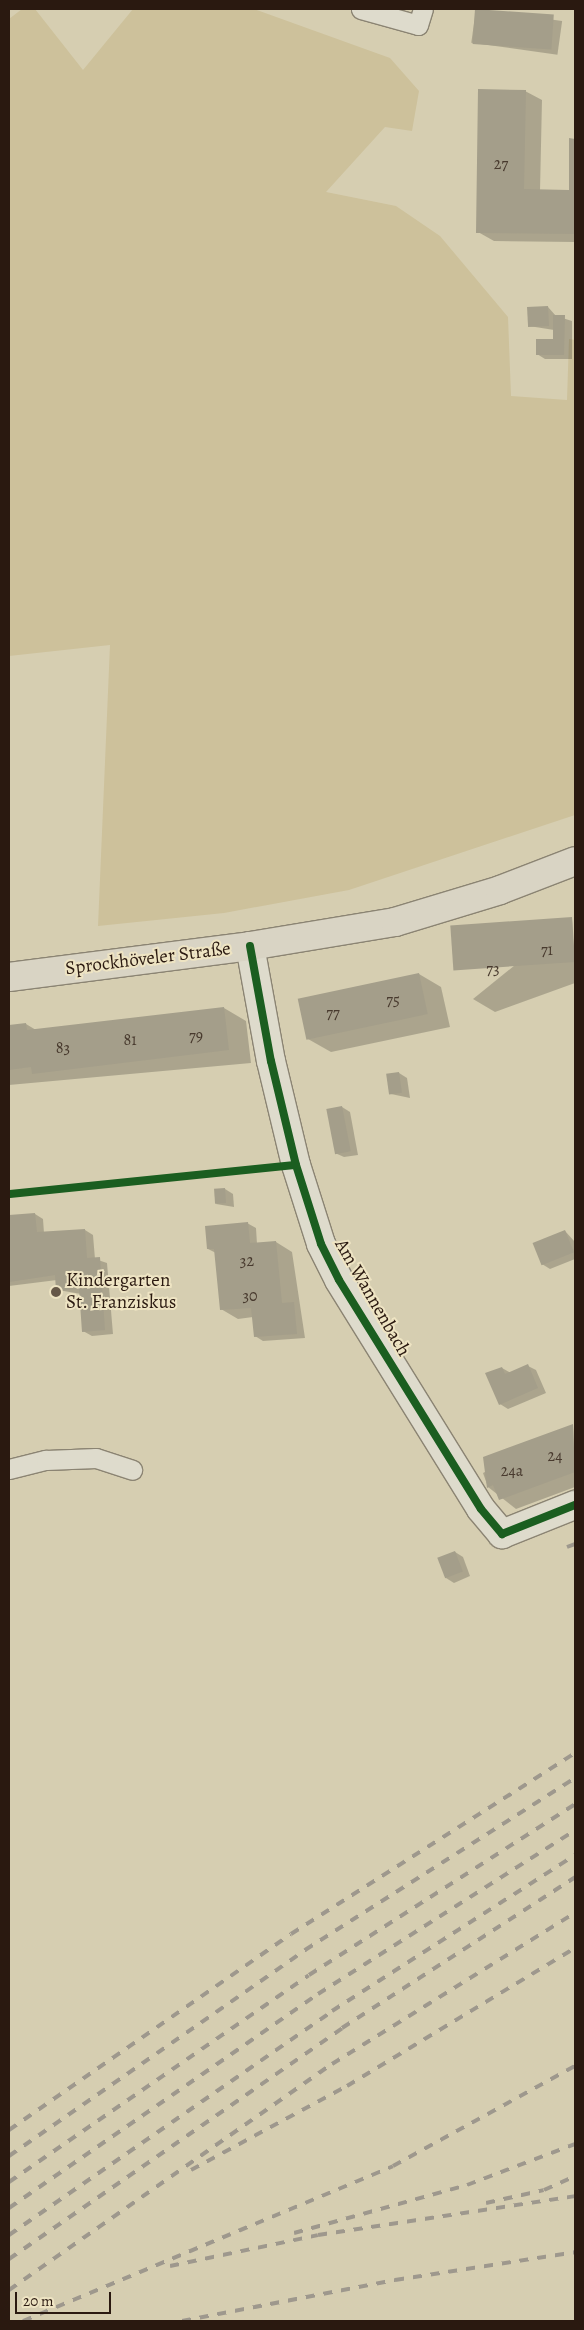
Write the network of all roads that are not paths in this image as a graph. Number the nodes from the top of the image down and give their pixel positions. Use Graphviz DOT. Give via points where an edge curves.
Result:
graph roads {
  1 [pos="361,9"];
  2 [pos="423,9"];
  3 [pos="575,861"];
  4 [pos="250,946"];
  5 [pos="9,977"];
  6 [pos="9,1469"];
  7 [pos="132,1470"];
  8 [pos="575,1505"];
  1 -- 2 [label="lane" via="418,25"];
  3 -- 4 [label="main road, Sprockhöveler Straße" via="500,890 395,922"];
  4 -- 5 [label="main road, Sprockhöveler Straße"];
  4 -- 8 [label="street, Am Wannenbach" via="271,1061 296,1165 318,1236 339,1280 481,1509 502,1534"];
  6 -- 7 [label="lane" via="46,1460 96,1458"];
}
